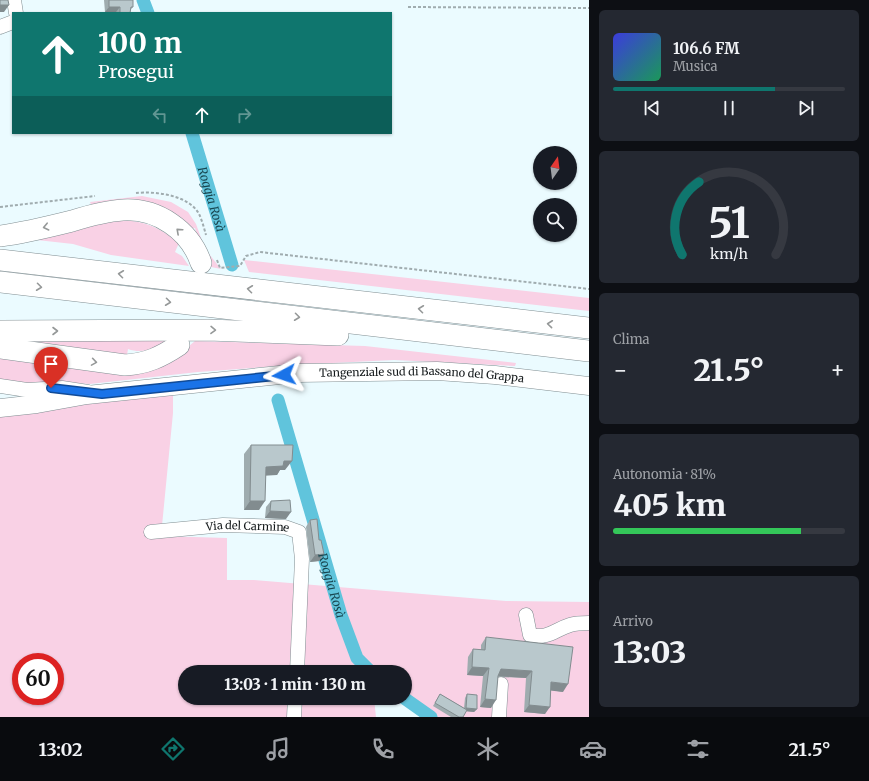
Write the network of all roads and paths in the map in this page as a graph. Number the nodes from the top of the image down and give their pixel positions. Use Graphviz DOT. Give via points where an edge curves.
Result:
graph roads {
  1 [pos="14,0"];
  2 [pos="408,7"];
  3 [pos="589,8"];
  4 [pos="16,12"];
  5 [pos="12,22"];
  6 [pos="0,27"];
  7 [pos="0,236"];
  8 [pos="0,260"];
  9 [pos="211,266"];
  10 [pos="0,282"];
  11 [pos="589,289"];
  12 [pos="589,328"];
  13 [pos="0,331"];
  14 [pos="179,345"];
  15 [pos="0,348"];
  16 [pos="589,351"];
  17 [pos="589,361"];
  18 [pos="0,386"];
  19 [pos="589,386"];
  20 [pos="95,394"];
  21 [pos="0,397"];
  22 [pos="0,408"];
  23 [pos="151,532"];
  24 [pos="526,615"];
  25 [pos="589,623"];
  26 [pos="297,665"];
  27 [pos="501,684"];
  28 [pos="295,705"];
  29 [pos="294,717"];
  30 [pos="499,717"];
  1 -- 4 [label="street"];
  2 -- 3 [label="path"];
  5 -- 6 [label="street"];
  9 -- 7 [label="highway, one-way" via="178,229 159,216 135,210 108,212"];
  12 -- 8 [label="highway, one-way"];
  9 -- 11 [label="path" via="240,266 246,256 260,252"];
  10 -- 16 [label="highway, one-way"];
  13 -- 17 [label="highway, one-way" via="186,330 316,333"];
  15 -- 14 [label="highway, one-way" via="125,365 155,359"];
  18 -- 20 [label="street" via="17,389 62,388"];
  19 -- 20 [label="main road, Tangenziale sud di Bassano del Grappa" via="437,371 370,371 299,373"];
  20 -- 21 [label="main road, Tangenziale sud di Bassano del Grappa"];
  20 -- 22 [label="main road, Tangenziale sud di Bassano del Grappa"];
  23 -- 26 [label="street, Via del Carmine" via="223,525 285,527 299,532 302,559"];
  24 -- 25 [label="street" via="530,634 537,636 553,634 570,625"];
  27 -- 30 [label="street"];
  28 -- 29 [label="street"];
}
